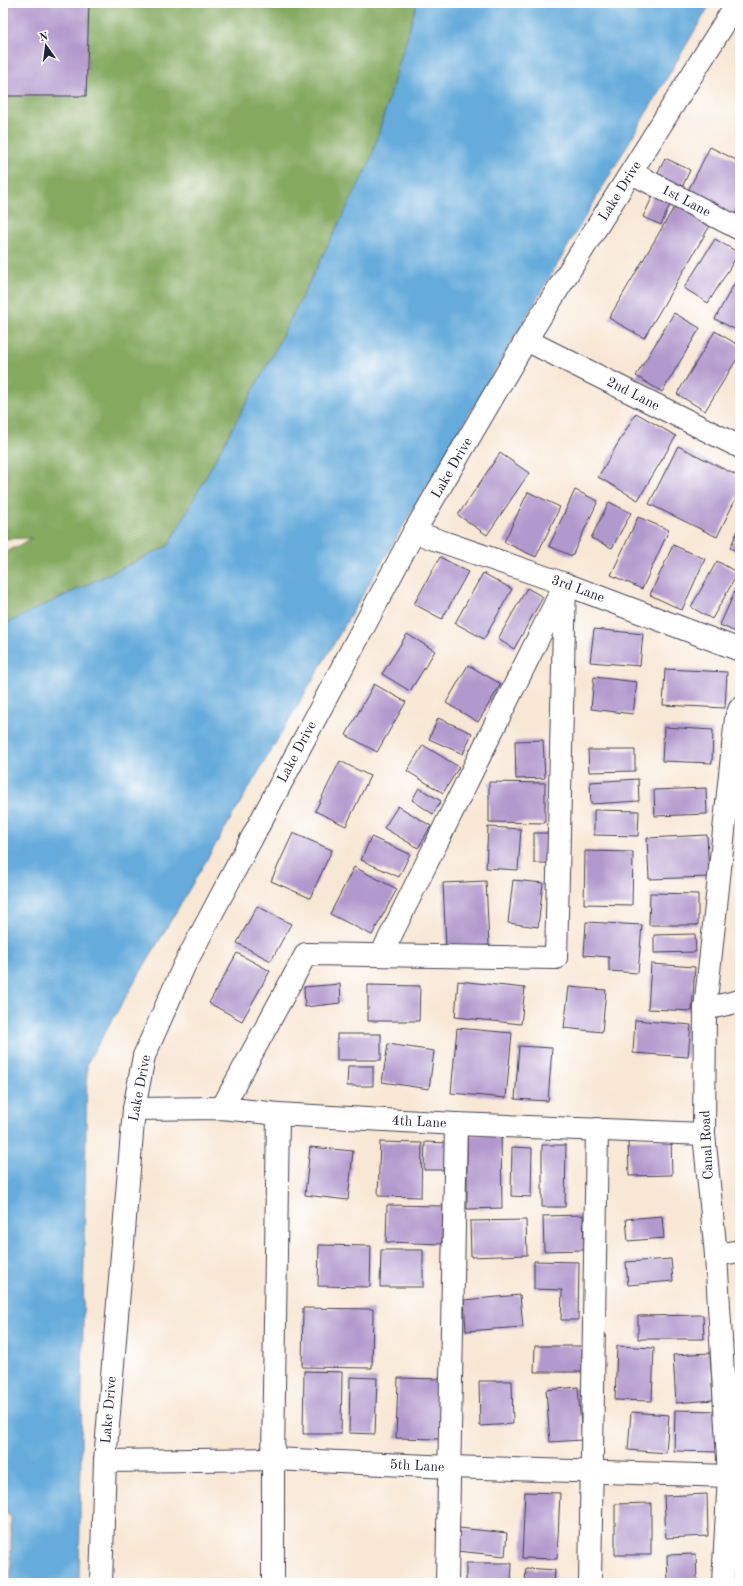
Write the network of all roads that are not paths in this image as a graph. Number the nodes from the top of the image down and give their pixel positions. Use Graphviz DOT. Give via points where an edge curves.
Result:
graph roads {
  1 [pos="737,3"];
  2 [pos="632,173"];
  3 [pos="740,229"];
  4 [pos="526,340"];
  5 [pos="740,448"];
  6 [pos="414,532"];
  7 [pos="565,584"];
  8 [pos="740,650"];
  9 [pos="740,708"];
  10 [pos="381,955"];
  11 [pos="740,1001"];
  12 [pos="705,1009"];
  13 [pos="222,1108"];
  14 [pos="134,1109"];
  15 [pos="278,1114"];
  16 [pos="456,1124"];
  17 [pos="597,1129"];
  18 [pos="704,1134"];
  19 [pos="740,1251"];
  20 [pos="716,1255"];
  21 [pos="273,1458"];
  22 [pos="104,1461"];
  23 [pos="450,1467"];
  24 [pos="591,1470"];
  25 [pos="729,1476"];
  26 [pos="733,1537"];
  27 [pos="101,1583"];
  28 [pos="273,1583"];
  29 [pos="447,1583"];
  30 [pos="590,1583"];
  31 [pos="723,1583"];
  1 -- 2 [label="street, Lake Drive"];
  2 -- 3 [label="street, 1st Lane"];
  2 -- 4 [label="street, Lake Drive"];
  4 -- 5 [label="street, 2nd Lane"];
  4 -- 6 [label="street, Lake Drive"];
  6 -- 7 [label="street, 3rd Lane"];
  6 -- 14 [label="street, Lake Drive" via="184,966 144,1056"];
  7 -- 8 [label="street, 3rd Lane"];
  7 -- 10 [label="street"];
  7 -- 10 [label="street" via="556,958"];
  9 -- 12 [label="street, Canal Road" via="736,718"];
  10 -- 13 [label="street" via="306,954"];
  11 -- 12 [label="street"];
  12 -- 18 [label="street, Canal Road"];
  13 -- 14 [label="street, 4th Lane"];
  13 -- 15 [label="street, 4th Lane"];
  14 -- 22 [label="street, Lake Drive"];
  15 -- 16 [label="street, 4th Lane"];
  15 -- 21 [label="street"];
  16 -- 17 [label="street, 4th Lane"];
  16 -- 23 [label="street"];
  17 -- 18 [label="street, 4th Lane"];
  17 -- 24 [label="street"];
  18 -- 20 [label="street, Canal Road"];
  19 -- 20 [label="street"];
  20 -- 25 [label="street, Canal Road"];
  21 -- 22 [label="street, 5th Lane"];
  21 -- 23 [label="street, 5th Lane"];
  21 -- 28 [label="street"];
  22 -- 27 [label="street, Lake Drive"];
  23 -- 24 [label="street, 5th Lane"];
  23 -- 29 [label="street"];
  24 -- 25 [label="street, 5th Lane"];
  24 -- 30 [label="street"];
  25 -- 26 [label="street, Canal Road"];
  26 -- 31 [label="street, Canal Road"];
}
